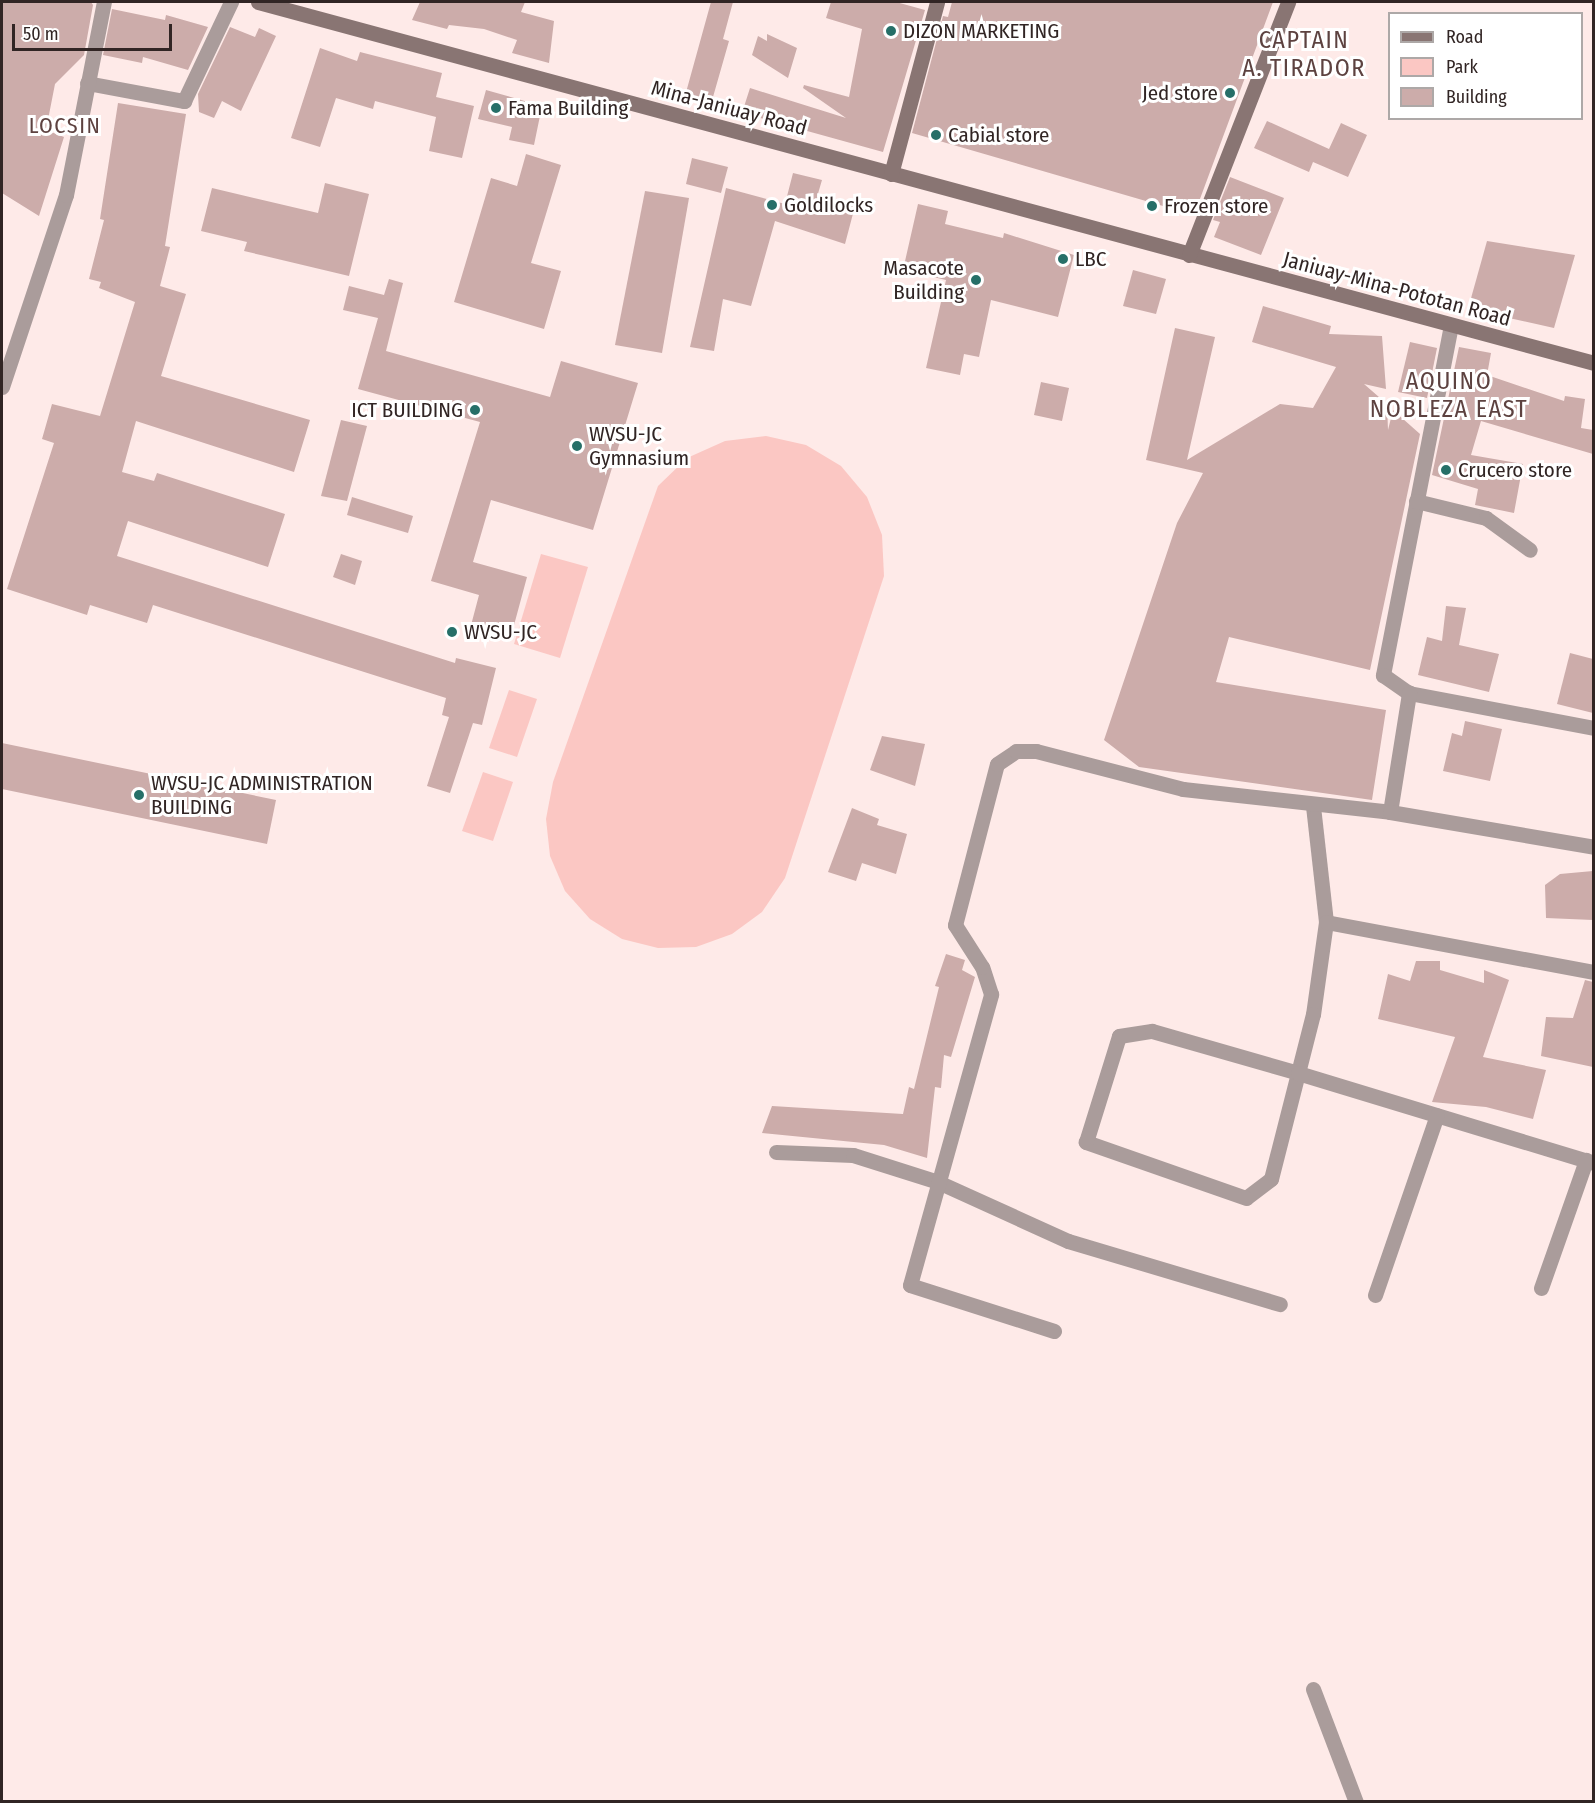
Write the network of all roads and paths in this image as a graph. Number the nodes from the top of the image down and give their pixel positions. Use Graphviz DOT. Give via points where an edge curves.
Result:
graph roads {
  1 [pos="104,2"];
  2 [pos="231,2"];
  3 [pos="258,2"];
  4 [pos="937,2"];
  5 [pos="1288,2"];
  6 [pos="87,83"];
  7 [pos="891,174"];
  8 [pos="1189,255"];
  9 [pos="1451,325"];
  10 [pos="1593,363"];
  11 [pos="2,387"];
  12 [pos="1416,501"];
  13 [pos="1530,550"];
  14 [pos="1409,693"];
  15 [pos="1593,728"];
  16 [pos="1313,806"];
  17 [pos="1390,812"];
  18 [pos="1593,847"];
  19 [pos="1326,922"];
  20 [pos="1593,972"];
  21 [pos="1298,1073"];
  22 [pos="1437,1115"];
  23 [pos="776,1152"];
  24 [pos="1590,1162"];
  25 [pos="938,1182"];
  26 [pos="1541,1288"];
  27 [pos="1376,1295"];
  28 [pos="1280,1304"];
  29 [pos="1054,1331"];
  30 [pos="1313,1689"];
  31 [pos="1356,1802"];
  1 -- 6 [label="street"];
  2 -- 6 [label="street" via="184,101"];
  3 -- 7 [label="main road, Mina-Janiuay Road"];
  4 -- 7 [label="main road"];
  5 -- 8 [label="main road"];
  6 -- 11 [label="street" via="66,195"];
  7 -- 8 [label="main road, Mina-Janiuay Road"];
  8 -- 9 [label="main road, Janiuay-Mina-Pototan Road"];
  9 -- 10 [label="main road, Janiuay-Mina-Pototan Road"];
  9 -- 12 [label="street"];
  12 -- 13 [label="street" via="1486,518"];
  12 -- 14 [label="street" via="1383,675"];
  14 -- 15 [label="street"];
  14 -- 17 [label="street"];
  16 -- 17 [label="street"];
  16 -- 19 [label="street"];
  16 -- 25 [label="street" via="1183,789 1036,751 1016,751 997,764 955,925 982,968 991,994"];
  17 -- 18 [label="street"];
  19 -- 20 [label="street"];
  19 -- 21 [label="street" via="1313,1014"];
  21 -- 21 [label="street" via="1152,1031 1119,1036 1086,1142 1246,1198 1271,1179"];
  21 -- 22 [label="street"];
  22 -- 24 [label="street"];
  22 -- 27 [label="street"];
  23 -- 25 [label="street" via="854,1155"];
  24 -- 26 [label="street"];
  25 -- 28 [label="street" via="1068,1241"];
  25 -- 29 [label="street" via="910,1285"];
  30 -- 31 [label="street"];
}
